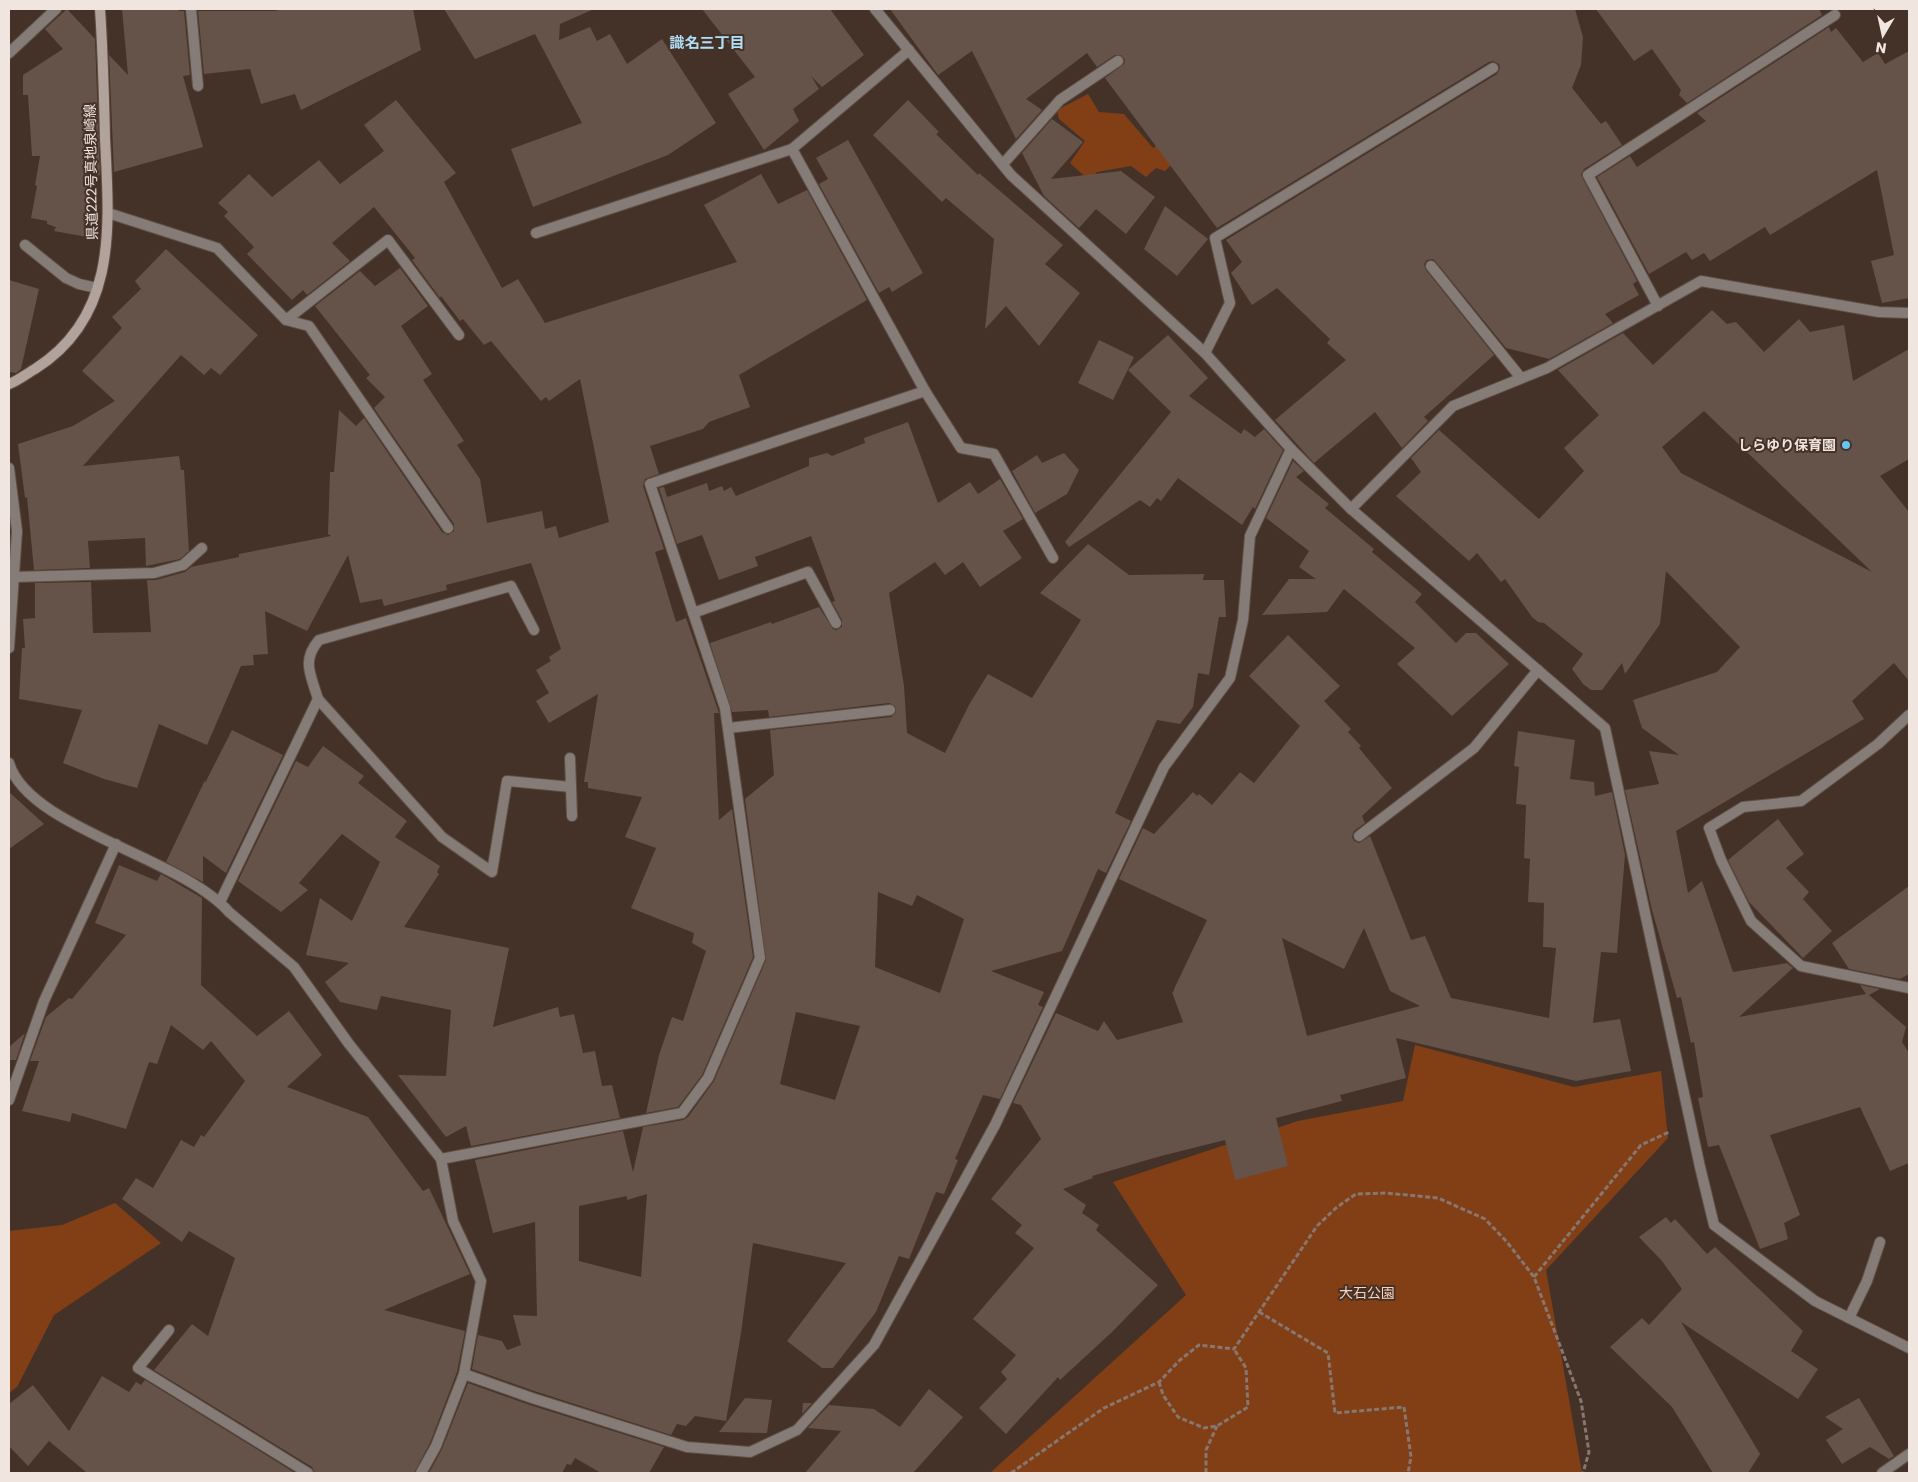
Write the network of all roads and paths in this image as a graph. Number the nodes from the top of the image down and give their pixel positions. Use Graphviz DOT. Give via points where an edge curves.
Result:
graph roads {
  1 [pos="56,9"];
  2 [pos="100,9"];
  3 [pos="191,9"];
  4 [pos="875,9"];
  5 [pos="1835,15"];
  6 [pos="909,50"];
  7 [pos="9,53"];
  8 [pos="1118,61"];
  9 [pos="1493,68"];
  10 [pos="198,86"];
  11 [pos="792,149"];
  12 [pos="1002,164"];
  13 [pos="108,213"];
  14 [pos="536,232"];
  15 [pos="25,245"];
  16 [pos="1431,266"];
  17 [pos="97,288"];
  18 [pos="1658,306"];
  19 [pos="1909,313"];
  20 [pos="286,320"];
  21 [pos="459,335"];
  22 [pos="1205,353"];
  23 [pos="1521,378"];
  24 [pos="9,384"];
  25 [pos="925,391"];
  26 [pos="1291,448"];
  27 [pos="9,468"];
  28 [pos="1351,509"];
  29 [pos="448,528"];
  30 [pos="202,548"];
  31 [pos="1054,558"];
  32 [pos="12,584"];
  33 [pos="693,613"];
  34 [pos="836,623"];
  35 [pos="534,630"];
  36 [pos="9,648"];
  37 [pos="1538,670"];
  38 [pos="318,699"];
  39 [pos="890,710"];
  40 [pos="1909,715"];
  41 [pos="728,728"];
  42 [pos="570,758"];
  43 [pos="9,763"];
  44 [pos="571,787"];
  45 [pos="572,816"];
  46 [pos="1359,836"];
  47 [pos="116,844"];
  48 [pos="220,902"];
  49 [pos="1909,988"];
  50 [pos="9,1100"];
  51 [pos="1690,1123"];
  52 [pos="441,1159"];
  53 [pos="1880,1242"];
  54 [pos="1534,1277"];
  55 [pos="1259,1312"];
  56 [pos="1849,1318"];
  57 [pos="169,1330"];
  58 [pos="1909,1348"];
  59 [pos="1234,1349"];
  60 [pos="464,1374"];
  61 [pos="1159,1382"];
  62 [pos="1217,1426"];
  63 [pos="1909,1454"];
  64 [pos="308,1473"];
  65 [pos="421,1473"];
  66 [pos="1011,1473"];
  67 [pos="1206,1473"];
  68 [pos="1408,1473"];
  69 [pos="1582,1473"];
  70 [pos="1882,1473"];
  1 -- 7 [label="street"];
  2 -- 13 [label="main road, 県道222号真地泉崎線"];
  3 -- 10 [label="street"];
  4 -- 6 [label="street"];
  5 -- 18 [label="street" via="1588,175"];
  6 -- 11 [label="street"];
  6 -- 12 [label="street"];
  8 -- 12 [label="street" via="1060,100"];
  9 -- 22 [label="street" via="1215,238 1230,303"];
  11 -- 14 [label="street"];
  11 -- 25 [label="street"];
  12 -- 22 [label="street"];
  13 -- 17 [label="main road, 県道222号真地泉崎線" via="104,268"];
  13 -- 20 [label="street" via="217,248"];
  15 -- 17 [label="street" via="66,278"];
  16 -- 23 [label="street"];
  17 -- 24 [label="main road, 県道222号真地泉崎線" via="80,327 67,345 51,359"];
  18 -- 19 [label="street" via="1701,281 1878,312"];
  18 -- 23 [label="street" via="1547,368"];
  20 -- 21 [label="street" via="388,240"];
  20 -- 29 [label="street" via="309,326"];
  22 -- 26 [label="street"];
  23 -- 28 [label="street" via="1453,406"];
  25 -- 31 [label="street" via="961,448 994,454"];
  25 -- 33 [label="street" via="650,484"];
  26 -- 28 [label="street"];
  26 -- 60 [label="street" via="1250,536 1243,620 1230,678 1164,767 995,1125 874,1345 798,1430 750,1452 687,1447"];
  27 -- 32 [label="street" via="17,531"];
  28 -- 37 [label="street"];
  30 -- 32 [label="street" via="183,565 154,573"];
  32 -- 36 [label="street"];
  33 -- 34 [label="street" via="808,572"];
  33 -- 41 [label="street" via="725,708"];
  35 -- 38 [label="street" via="511,586 319,640 311,649 308,664"];
  37 -- 46 [label="street" via="1474,748"];
  37 -- 51 [label="street" via="1605,728"];
  38 -- 44 [label="street" via="442,837 492,872 507,781"];
  38 -- 48 [label="street"];
  39 -- 41 [label="street"];
  40 -- 49 [label="street" via="1878,744 1801,801 1743,807 1709,828 1751,921 1801,966"];
  41 -- 52 [label="street" via="760,958 708,1078 682,1113"];
  42 -- 44 [label="street"];
  43 -- 47 [label="street" via="12,774 23,789 51,811"];
  44 -- 45 [label="street"];
  47 -- 48 [label="street" via="158,864"];
  47 -- 50 [label="street" via="44,1002"];
  48 -- 52 [label="street" via="294,967 349,1044"];
  51 -- 54 [label="path" via="1641,1145"];
  51 -- 56 [label="street" via="1714,1225 1815,1301"];
  52 -- 60 [label="street" via="453,1221 482,1282"];
  53 -- 56 [label="street" via="1867,1281"];
  54 -- 55 [label="path" via="1485,1219 1438,1198 1356,1194 1317,1226"];
  54 -- 69 [label="path" via="1581,1401 1589,1452"];
  55 -- 59 [label="path"];
  55 -- 68 [label="path" via="1328,1353 1335,1413 1404,1407 1411,1457"];
  56 -- 58 [label="street"];
  57 -- 64 [label="street" via="138,1368"];
  59 -- 61 [label="path" via="1199,1345"];
  59 -- 62 [label="path" via="1246,1368 1248,1407"];
  60 -- 65 [label="street" via="436,1446"];
  61 -- 62 [label="path" via="1163,1395 1178,1417 1204,1428"];
  61 -- 66 [label="path" via="1104,1408"];
  62 -- 67 [label="path" via="1206,1450"];
  63 -- 70 [label="street"];
}
